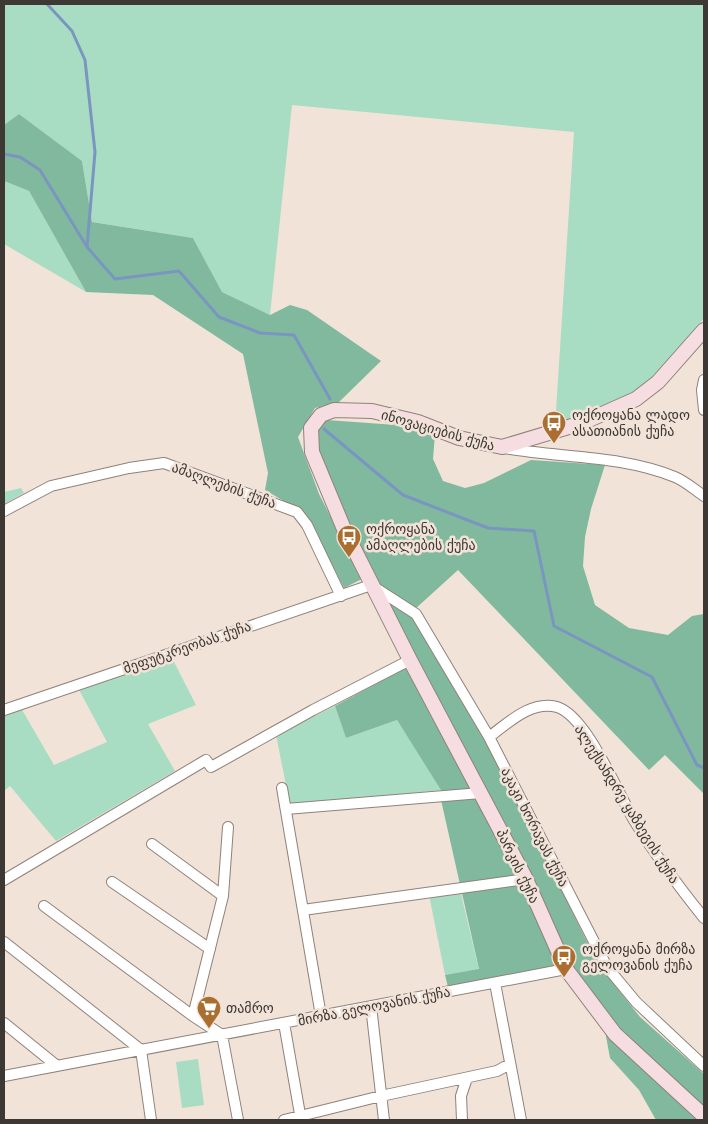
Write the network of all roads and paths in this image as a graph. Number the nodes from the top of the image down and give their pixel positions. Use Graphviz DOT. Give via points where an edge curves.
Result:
graph roads {
  1 [pos="703,336"];
  2 [pos="704,380"];
  3 [pos="704,410"];
  4 [pos="502,447"];
  5 [pos="704,496"];
  6 [pos="4,512"];
  7 [pos="371,585"];
  8 [pos="340,596"];
  9 [pos="410,660"];
  10 [pos="4,710"];
  11 [pos="489,736"];
  12 [pos="282,788"];
  13 [pos="481,793"];
  14 [pos="286,809"];
  15 [pos="228,827"];
  16 [pos="152,844"];
  17 [pos="526,879"];
  18 [pos="4,880"];
  19 [pos="112,882"];
  20 [pos="223,896"];
  21 [pos="44,906"];
  22 [pos="303,910"];
  23 [pos="704,918"];
  24 [pos="4,942"];
  25 [pos="210,949"];
  26 [pos="566,969"];
  27 [pos="495,983"];
  28 [pos="371,1006"];
  29 [pos="193,1016"];
  30 [pos="321,1016"];
  31 [pos="4,1023"];
  32 [pos="284,1023"];
  33 [pos="222,1035"];
  34 [pos="141,1050"];
  35 [pos="510,1064"];
  36 [pos="57,1066"];
  37 [pos="704,1066"];
  38 [pos="4,1076"];
  39 [pos="467,1078"];
  40 [pos="381,1096"];
  41 [pos="704,1116"];
  42 [pos="301,1118"];
  43 [pos="151,1120"];
  44 [pos="238,1120"];
  45 [pos="284,1120"];
  46 [pos="384,1120"];
  47 [pos="462,1120"];
  48 [pos="520,1120"];
  1 -- 4 [label="street, ინოვაციების ქუჩა" via="658,382 636,398 591,420"];
  2 -- 3 [label="street"];
  4 -- 5 [label="street" via="541,455 644,466 677,478"];
  4 -- 7 [label="street, ინოვაციების ქუჩა" via="459,438 418,422 372,411 334,410 321,415 311,428 312,452"];
  6 -- 8 [label="street, ამაღლების ქუჩა" via="51,486 129,468 164,464 297,512 307,525"];
  7 -- 8 [label="street, მეფუტკრეობას ქუჩა"];
  7 -- 9 [label="street, პარკის ქუჩა"];
  7 -- 11 [label="street, აკაკი ხორავას ქუჩა" via="416,614"];
  8 -- 10 [label="street, მეფუტკრეობას ქუჩა"];
  9 -- 13 [label="street, პარკის ქუჩა"];
  9 -- 18 [label="street" via="211,767 206,760"];
  11 -- 23 [label="street, ალექსანდრე ყაზბეგის ქუჩა" via="527,709 554,706 567,711 589,737 635,821 667,871"];
  11 -- 37 [label="street, აკაკი ხორავას ქუჩა" via="606,967 636,1002"];
  12 -- 14 [label="street"];
  13 -- 14 [label="street"];
  13 -- 17 [label="street, პარკის ქუჩა"];
  14 -- 22 [label="street"];
  15 -- 20 [label="street"];
  16 -- 20 [label="street"];
  17 -- 22 [label="street"];
  17 -- 26 [label="street, პარკის ქუჩა"];
  19 -- 25 [label="street"];
  20 -- 25 [label="street"];
  21 -- 29 [label="street"];
  22 -- 30 [label="street"];
  24 -- 34 [label="street"];
  25 -- 29 [label="street"];
  26 -- 27 [label="street, მირზა გელოვანის ქუჩა"];
  26 -- 41 [label="street, პარკის ქუჩა" via="615,1034"];
  27 -- 28 [label="street, მირზა გელოვანის ქუჩა"];
  27 -- 35 [label="street"];
  28 -- 30 [label="street, მირზა გელოვანის ქუჩა"];
  28 -- 40 [label="street"];
  29 -- 33 [label="street"];
  30 -- 32 [label="street, მირზა გელოვანის ქუჩა"];
  31 -- 36 [label="street"];
  32 -- 33 [label="street, მირზა გელოვანის ქუჩა"];
  32 -- 42 [label="street"];
  33 -- 34 [label="street, მირზა გელოვანის ქუჩა"];
  33 -- 44 [label="street"];
  34 -- 36 [label="street, მირზა გელოვანის ქუჩა"];
  34 -- 43 [label="street"];
  35 -- 39 [label="street" via="497,1071"];
  35 -- 48 [label="street"];
  36 -- 38 [label="street, მირზა გელოვანის ქუჩა"];
  39 -- 40 [label="street"];
  39 -- 47 [label="street" via="461,1096"];
  40 -- 42 [label="street"];
  40 -- 46 [label="street"];
  42 -- 45 [label="street"];
}
